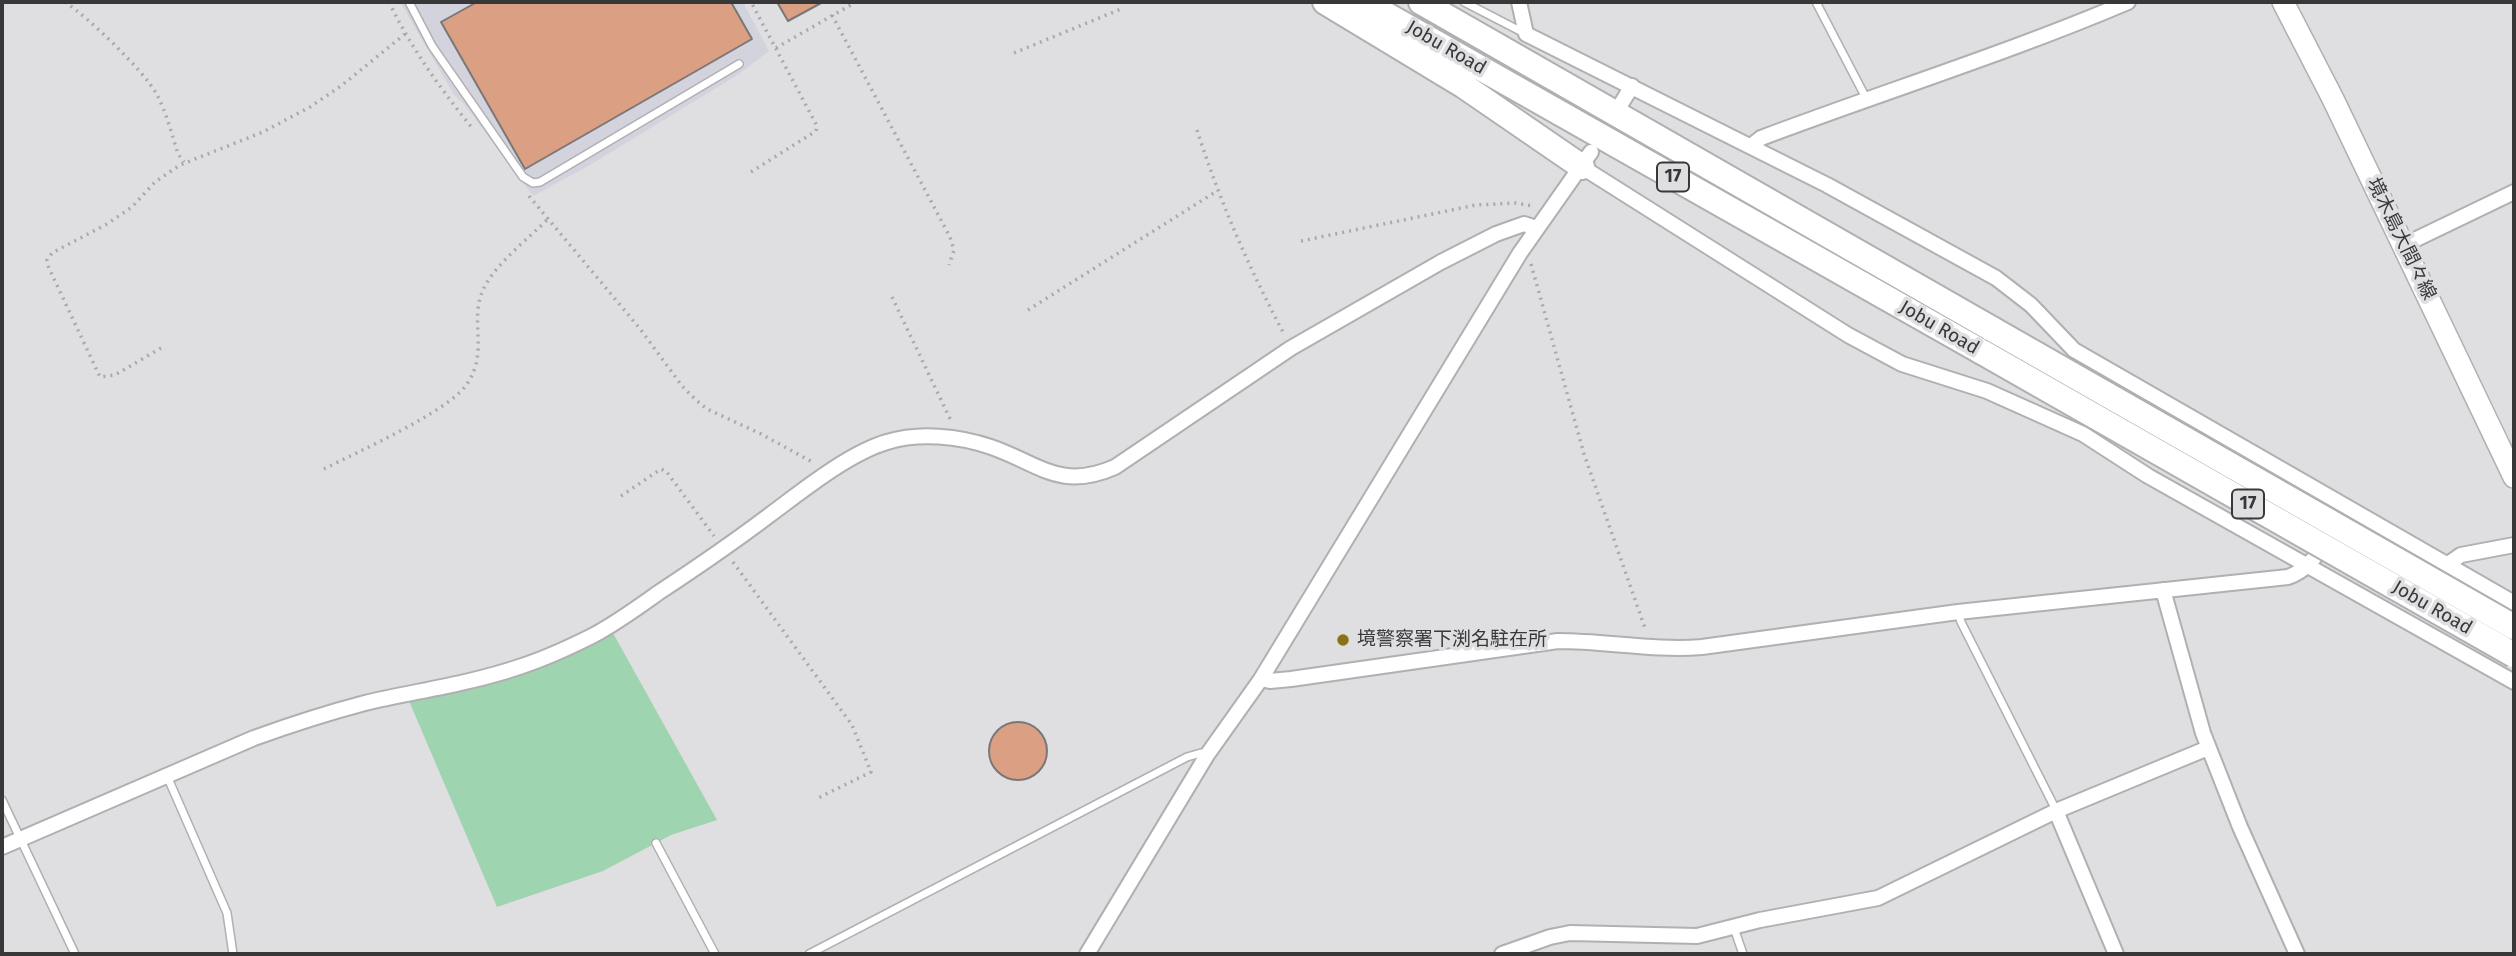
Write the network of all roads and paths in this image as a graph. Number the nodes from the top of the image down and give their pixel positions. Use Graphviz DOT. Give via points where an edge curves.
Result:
graph roads {
  1 [pos="65,2"];
  2 [pos="389,2"];
  3 [pos="410,2"];
  4 [pos="751,2"];
  5 [pos="856,2"];
  6 [pos="1325,2"];
  7 [pos="1364,2"];
  8 [pos="1421,2"];
  9 [pos="1464,2"];
  10 [pos="1519,2"];
  11 [pos="1815,2"];
  12 [pos="2128,2"];
  13 [pos="2283,2"];
  14 [pos="1121,9"];
  15 [pos="832,15"];
  16 [pos="405,34"];
  17 [pos="1526,34"];
  18 [pos="776,48"];
  19 [pos="1014,53"];
  20 [pos="739,65"];
  21 [pos="1632,86"];
  22 [pos="1866,98"];
  23 [pos="1621,104"];
  24 [pos="1197,130"];
  25 [pos="476,134"];
  26 [pos="1751,146"];
  27 [pos="1587,160"];
  28 [pos="185,163"];
  29 [pos="751,172"];
  30 [pos="1217,191"];
  31 [pos="2514,192"];
  32 [pos="529,195"];
  33 [pos="1547,214"];
  34 [pos="548,219"];
  35 [pos="1536,228"];
  36 [pos="1301,241"];
  37 [pos="2404,245"];
  38 [pos="1520,253"];
  39 [pos="949,265"];
  40 [pos="892,298"];
  41 [pos="1028,310"];
  42 [pos="161,348"];
  43 [pos="1291,348"];
  44 [pos="2115,376"];
  45 [pos="2083,434"];
  46 [pos="954,439"];
  47 [pos="324,469"];
  48 [pos="831,472"];
  49 [pos="2514,477"];
  50 [pos="621,496"];
  51 [pos="2346,508"];
  52 [pos="2514,545"];
  53 [pos="724,549"];
  54 [pos="2448,564"];
  55 [pos="2310,566"];
  56 [pos="2163,590"];
  57 [pos="2514,603"];
  58 [pos="1958,612"];
  59 [pos="2514,627"];
  60 [pos="1651,646"];
  61 [pos="2514,655"];
  62 [pos="1261,679"];
  63 [pos="2514,682"];
  64 [pos="2208,748"];
  65 [pos="1207,755"];
  66 [pos="167,775"];
  67 [pos="816,799"];
  68 [pos="2,800"];
  69 [pos="2056,811"];
  70 [pos="19,839"];
  71 [pos="656,843"];
  72 [pos="2,847"];
  73 [pos="1734,928"];
  74 [pos="75,954"];
  75 [pos="233,954"];
  76 [pos="715,954"];
  77 [pos="809,954"];
  78 [pos="1087,954"];
  79 [pos="1502,954"];
  80 [pos="1743,954"];
  81 [pos="2116,954"];
  82 [pos="2297,954"];
  1 -- 28 [label="path" via="78,10 156,93"];
  2 -- 16 [label="path"];
  3 -- 20 [label="lane" via="432,46 523,177 533,183"];
  4 -- 18 [label="path"];
  5 -- 15 [label="path"];
  6 -- 27 [label="highway"];
  7 -- 61 [label="highway, Jobu Road / 17, bridge"];
  8 -- 59 [label="highway, Jobu Road / 17, bridge"];
  9 -- 17 [label="lane"];
  10 -- 17 [label="street"];
  11 -- 22 [label="lane"];
  12 -- 22 [label="street" via="2015,48"];
  13 -- 37 [label="main road, 境木島大間々線"];
  14 -- 19 [label="path"];
  15 -- 18 [label="path"];
  15 -- 39 [label="path" via="950,237 954,250"];
  16 -- 25 [label="path"];
  16 -- 28 [label="path" via="310,107 263,132"];
  17 -- 21 [label="street"];
  18 -- 29 [label="path" via="816,131"];
  21 -- 23 [label="street"];
  21 -- 26 [label="street"];
  22 -- 26 [label="street" via="1760,138"];
  24 -- 30 [label="path"];
  26 -- 44 [label="street" via="1996,278 2031,305 2074,350"];
  27 -- 33 [label="street"];
  27 -- 45 [label="street" via="1847,335 1902,364 1987,391"];
  28 -- 42 [label="path" via="155,182 132,207 47,260 100,377 115,375"];
  30 -- 41 [label="path"];
  30 -- 43 [label="path"];
  31 -- 37 [label="street"];
  32 -- 34 [label="path"];
  33 -- 35 [label="street"];
  33 -- 36 [label="path" via="1516,203 1476,205"];
  34 -- 47 [label="path" via="493,275 481,295 475,370 457,395"];
  34 -- 48 [label="path" via="696,400"];
  35 -- 38 [label="street"];
  35 -- 43 [label="street" via="1524,224 1496,234"];
  37 -- 49 [label="main road, 境木島大間々線"];
  38 -- 60 [label="path" via="1531,264 1584,454"];
  38 -- 62 [label="street"];
  40 -- 46 [label="path" via="954,427"];
  43 -- 46 [label="street" via="1097,475 1070,477 1046,471 992,447"];
  44 -- 45 [label="street"];
  44 -- 51 [label="street"];
  45 -- 55 [label="street" via="2148,476"];
  46 -- 48 [label="street" via="888,441"];
  48 -- 53 [label="street"];
  50 -- 53 [label="path" via="661,469 666,471"];
  51 -- 54 [label="street"];
  51 -- 55 [label="street"];
  52 -- 54 [label="street" via="2461,555"];
  53 -- 66 [label="street" via="595,634 556,654 517,668 325,714"];
  53 -- 67 [label="path" via="852,725 871,772"];
  54 -- 57 [label="street"];
  55 -- 56 [label="street" via="2288,578"];
  55 -- 63 [label="street"];
  56 -- 58 [label="street"];
  56 -- 64 [label="street"];
  58 -- 60 [label="street" via="1684,649"];
  58 -- 69 [label="lane"];
  60 -- 62 [label="street" via="1558,641 1291,679"];
  62 -- 65 [label="street"];
  64 -- 69 [label="street"];
  64 -- 82 [label="street"];
  65 -- 77 [label="lane" via="1187,757"];
  65 -- 78 [label="street"];
  66 -- 70 [label="street"];
  66 -- 75 [label="lane" via="227,913"];
  68 -- 70 [label="lane"];
  69 -- 73 [label="street" via="1878,898"];
  69 -- 81 [label="street"];
  70 -- 72 [label="street"];
  70 -- 74 [label="lane"];
  71 -- 76 [label="lane"];
  73 -- 79 [label="street" via="1682,937 1570,933"];
  73 -- 80 [label="lane"];
}
